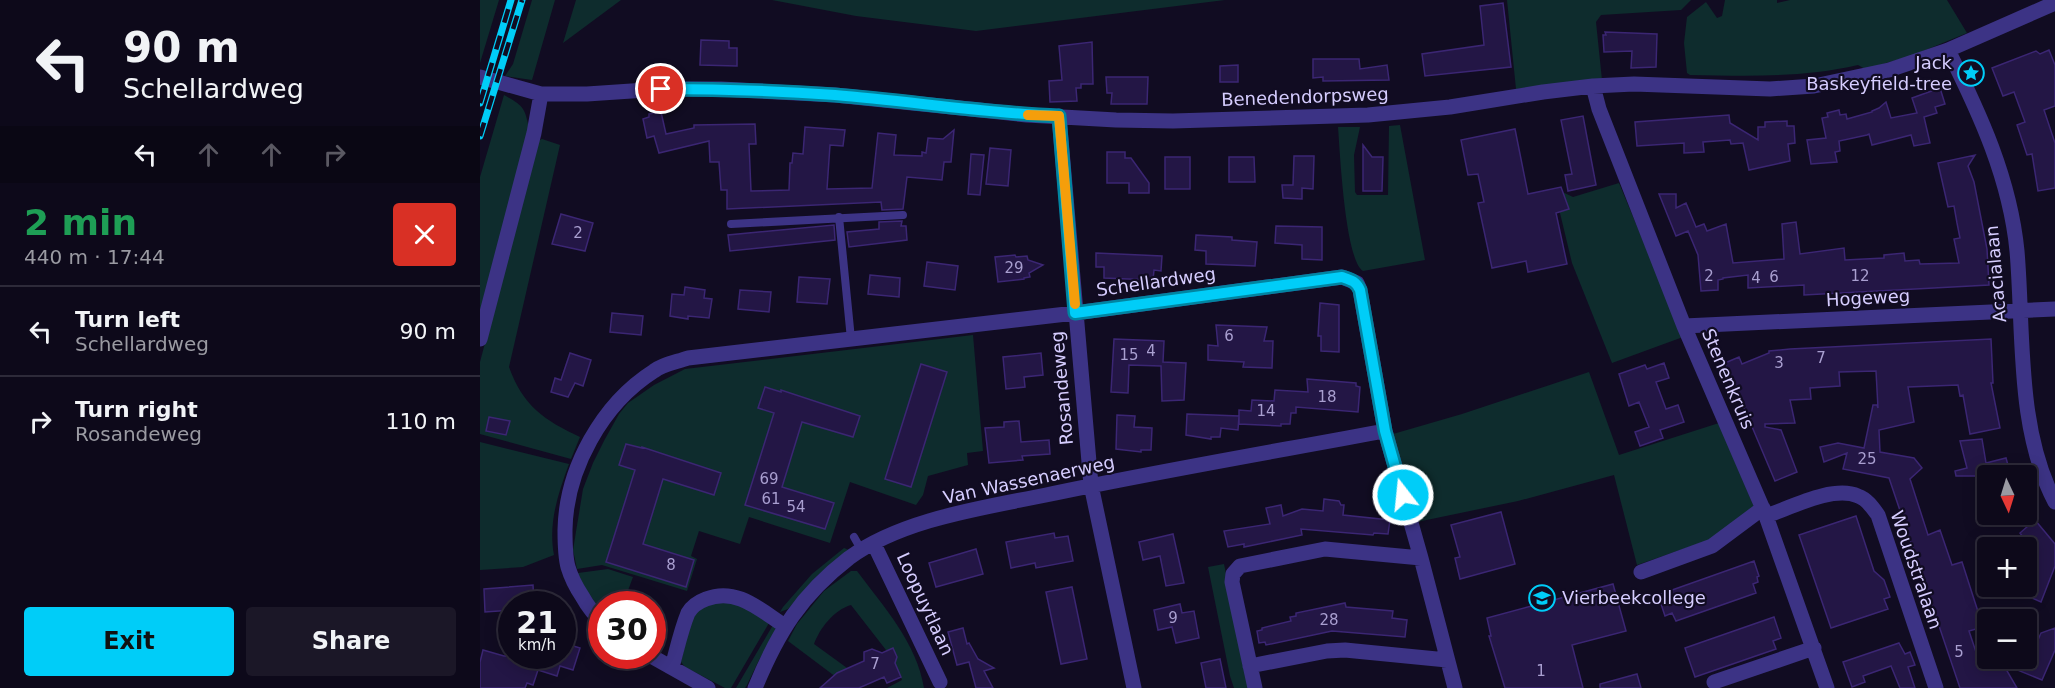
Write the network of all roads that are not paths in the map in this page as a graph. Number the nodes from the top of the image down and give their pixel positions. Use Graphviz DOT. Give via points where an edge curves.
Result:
graph roads {
  1 [pos="2055,3"];
  2 [pos="1948,50"];
  3 [pos="480,77"];
  4 [pos="1593,86"];
  5 [pos="541,94"];
  6 [pos="1059,116"];
  7 [pos="903,215"];
  8 [pos="839,217"];
  9 [pos="731,224"];
  10 [pos="2055,309"];
  11 [pos="2019,311"];
  12 [pos="1075,313"];
  13 [pos="1684,326"];
  14 [pos="480,339"];
  15 [pos="851,339"];
  16 [pos="1385,431"];
  17 [pos="1091,485"];
  18 [pos="2055,502"];
  19 [pos="1764,512"];
  20 [pos="854,537"];
  21 [pos="868,548"];
  22 [pos="1421,558"];
  23 [pos="1641,572"];
  24 [pos="588,605"];
  25 [pos="785,626"];
  26 [pos="1814,648"];
  27 [pos="1447,660"];
  28 [pos="666,664"];
  29 [pos="1250,666"];
  30 [pos="672,667"];
  31 [pos="940,682"];
  32 [pos="1715,685"];
  33 [pos="708,688"];
  34 [pos="755,688"];
  35 [pos="1134,688"];
  36 [pos="1255,688"];
  37 [pos="1455,688"];
  38 [pos="1827,688"];
  39 [pos="1936,688"];
  1 -- 2 [label="street, Benedendorpsweg"];
  2 -- 4 [label="street, Benedendorpsweg" via="1889,70 1814,86"];
  2 -- 11 [label="street, Acacialaan" via="1992,144 2006,193 2017,252"];
  3 -- 5 [label="street, Benedendorpsweg"];
  4 -- 6 [label="street, Benedendorpsweg" via="1368,115 1173,121"];
  4 -- 13 [label="street, Stenenkruis"];
  5 -- 6 [label="street, Benedendorpsweg" via="722,89 836,95"];
  5 -- 14 [label="street"];
  6 -- 12 [label="street, Rosandeweg"];
  7 -- 8 [label="lane"];
  8 -- 9 [label="lane"];
  8 -- 15 [label="lane"];
  10 -- 11 [label="street, Hogeweg"];
  11 -- 13 [label="street, Hogeweg"];
  11 -- 18 [label="street, Acacialaan" via="2031,425"];
  12 -- 15 [label="street, Schellardweg"];
  12 -- 16 [label="street, Schellardweg" via="1342,277 1357,283 1360,290"];
  12 -- 17 [label="street, Rosandeweg"];
  13 -- 19 [label="street, Stenenkruis"];
  15 -- 24 [label="street, Schellardweg" via="688,358 656,369 624,394 592,437 578,464 566,522 569,570"];
  16 -- 17 [label="street, Van Wassenaerweg"];
  16 -- 22 [label="street"];
  17 -- 21 [label="street, Van Wassenaerweg" via="921,523"];
  17 -- 35 [label="street, Rosandeweg"];
  19 -- 23 [label="street" via="1712,546"];
  19 -- 26 [label="street, Stenenkruis"];
  19 -- 39 [label="street, Woudstralaan" via="1833,493 1846,492 1869,503 1878,515"];
  20 -- 21 [label="lane"];
  21 -- 25 [label="street, Van Wassenaerweg" via="851,557 810,592"];
  21 -- 31 [label="street, Loopuytlaan"];
  22 -- 27 [label="street"];
  22 -- 29 [label="street" via="1325,549 1240,566 1232,582"];
  25 -- 30 [label="street" via="758,603 714,596 695,604 680,625"];
  25 -- 34 [label="street, Van Wassenaerweg"];
  26 -- 32 [label="street"];
  26 -- 38 [label="street, Stenenkruis"];
  27 -- 29 [label="street" via="1345,650"];
  27 -- 37 [label="street"];
  28 -- 30 [label="street"];
  29 -- 36 [label="street"];
  30 -- 33 [label="street"];
}
